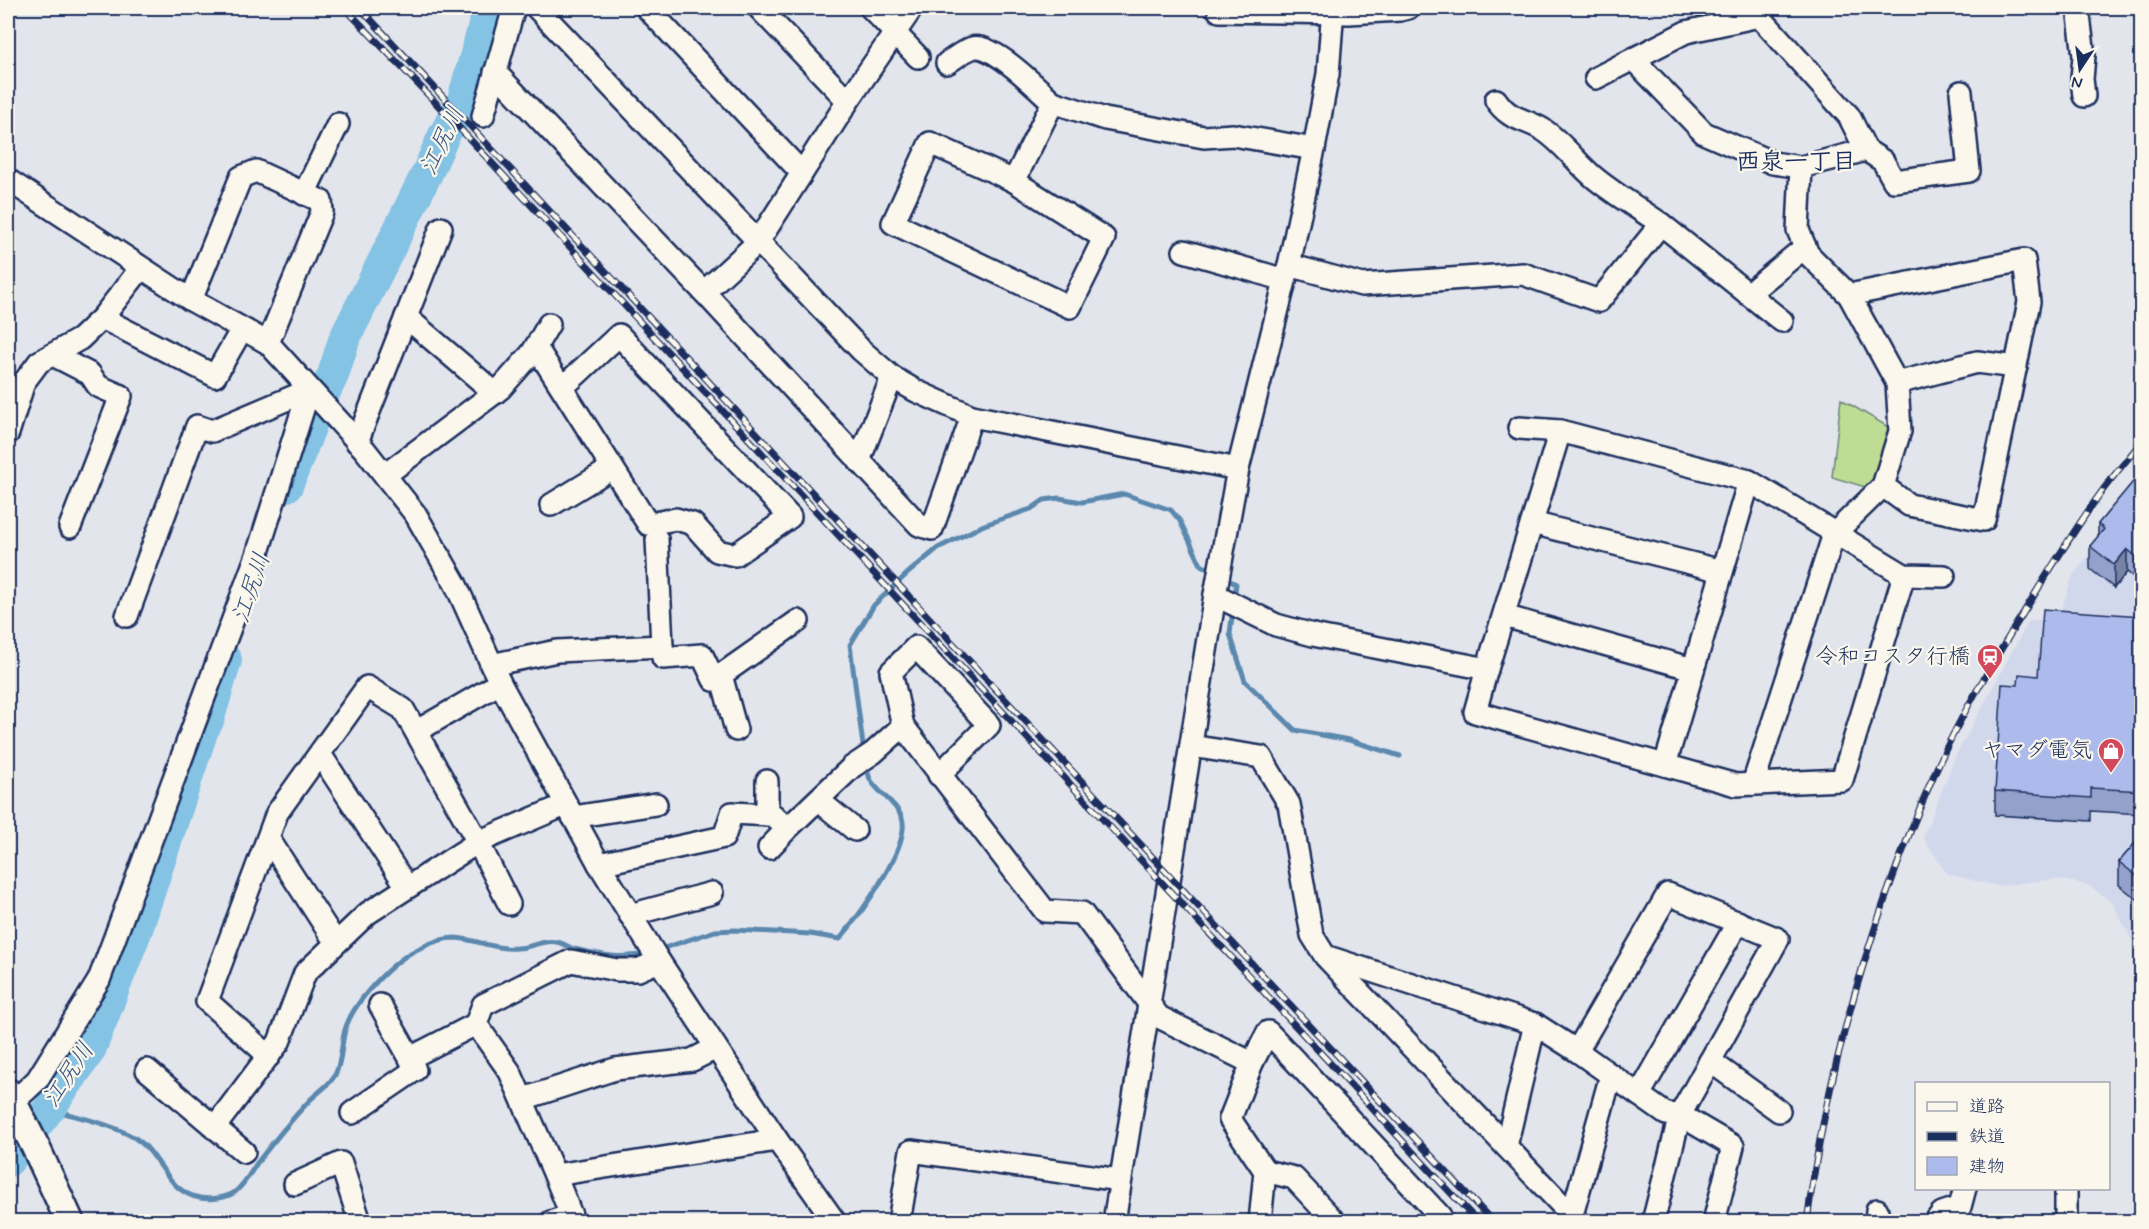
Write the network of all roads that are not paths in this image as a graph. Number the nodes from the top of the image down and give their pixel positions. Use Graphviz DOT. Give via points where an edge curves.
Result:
graph roads {
  1 [pos="514,8"];
  2 [pos="537,8"];
  3 [pos="647,8"];
  4 [pos="759,8"];
  5 [pos="871,8"];
  6 [pos="912,8"];
  7 [pos="1219,8"];
  8 [pos="1408,8"];
  9 [pos="2078,8"];
  10 [pos="1333,9"];
  11 [pos="895,34"];
  12 [pos="918,57"];
  13 [pos="1633,60"];
  14 [pos="947,63"];
  15 [pos="495,72"];
  16 [pos="1596,78"];
  17 [pos="1961,92"];
  18 [pos="2084,96"];
  19 [pos="1497,100"];
  20 [pos="848,102"];
  21 [pos="1053,102"];
  22 [pos="483,116"];
  23 [pos="338,124"];
  24 [pos="1314,149"];
  25 [pos="1866,150"];
  26 [pos="1801,167"];
  27 [pos="802,173"];
  28 [pos="8,180"];
  29 [pos="1014,181"];
  30 [pos="304,194"];
  31 [pos="1661,224"];
  32 [pos="441,228"];
  33 [pos="758,242"];
  34 [pos="1805,247"];
  35 [pos="1185,251"];
  36 [pos="141,268"];
  37 [pos="1287,273"];
  38 [pos="704,292"];
  39 [pos="1748,294"];
  40 [pos="1849,295"];
  41 [pos="190,300"];
  42 [pos="406,317"];
  43 [pos="102,318"];
  44 [pos="1782,321"];
  45 [pos="549,324"];
  46 [pos="242,329"];
  47 [pos="268,343"];
  48 [pos="536,347"];
  49 [pos="53,355"];
  50 [pos="2016,367"];
  51 [pos="892,377"];
  52 [pos="1897,383"];
  53 [pos="562,388"];
  54 [pos="309,390"];
  55 [pos="495,393"];
  56 [pos="972,416"];
  57 [pos="1519,428"];
  58 [pos="1560,431"];
  59 [pos="8,433"];
  60 [pos="357,442"];
  61 [pos="859,461"];
  62 [pos="612,468"];
  63 [pos="1238,469"];
  64 [pos="385,475"];
  65 [pos="1749,481"];
  66 [pos="1883,486"];
  67 [pos="551,505"];
  68 [pos="1532,523"];
  69 [pos="70,527"];
  70 [pos="1834,534"];
  71 [pos="657,539"];
  72 [pos="1722,571"];
  73 [pos="1904,575"];
  74 [pos="1944,576"];
  75 [pos="1215,594"];
  76 [pos="127,616"];
  77 [pos="1504,616"];
  78 [pos="798,621"];
  79 [pos="662,646"];
  80 [pos="1486,669"];
  81 [pos="1693,669"];
  82 [pos="496,674"];
  83 [pos="721,675"];
  84 [pos="903,726"];
  85 [pos="736,730"];
  86 [pos="417,731"];
  87 [pos="1191,746"];
  88 [pos="320,754"];
  89 [pos="1665,765"];
  90 [pos="939,775"];
  91 [pos="767,781"];
  92 [pos="1753,784"];
  93 [pos="818,800"];
  94 [pos="656,804"];
  95 [pos="569,811"];
  96 [pos="767,815"];
  97 [pos="787,829"];
  98 [pos="855,830"];
  99 [pos="268,838"];
  100 [pos="478,842"];
  101 [pos="769,848"];
  102 [pos="599,864"];
  103 [pos="407,887"];
  104 [pos="712,893"];
  105 [pos="509,904"];
  106 [pos="630,915"];
  107 [pos="1738,922"];
  108 [pos="336,943"];
  109 [pos="1325,956"];
  110 [pos="659,961"];
  111 [pos="380,1005"];
  112 [pos="1148,1005"];
  113 [pos="476,1024"];
  114 [pos="1535,1024"];
  115 [pos="716,1048"];
  116 [pos="1577,1051"];
  117 [pos="269,1056"];
  118 [pos="410,1058"];
  119 [pos="1710,1061"];
  120 [pos="1252,1063"];
  121 [pos="147,1070"];
  122 [pos="1611,1076"];
  123 [pos="1639,1095"];
  124 [pos="523,1099"];
  125 [pos="9,1100"];
  126 [pos="1779,1111"];
  127 [pos="352,1113"];
  128 [pos="1680,1115"];
  129 [pos="214,1128"];
  130 [pos="777,1140"];
  131 [pos="1506,1146"];
  132 [pos="244,1152"];
  133 [pos="1265,1171"];
  134 [pos="555,1175"];
  135 [pos="1120,1180"];
  136 [pos="295,1184"];
  137 [pos="1964,1190"];
  138 [pos="2066,1190"];
  139 [pos="1575,1218"];
  140 [pos="1440,1220"];
  141 [pos="70,1221"];
  142 [pos="360,1221"];
  143 [pos="556,1221"];
  144 [pos="835,1221"];
  145 [pos="899,1221"];
  146 [pos="1114,1221"];
  147 [pos="1260,1221"];
  148 [pos="1335,1221"];
  149 [pos="1653,1221"];
  150 [pos="1714,1221"];
  151 [pos="1935,1221"];
  152 [pos="2066,1221"];
  1 -- 15 [label="street"];
  2 -- 33 [label="street"];
  3 -- 27 [label="street"];
  4 -- 20 [label="street"];
  5 -- 11 [label="street"];
  6 -- 11 [label="street"];
  7 -- 10 [label="street"];
  8 -- 10 [label="street"];
  9 -- 18 [label="street"];
  10 -- 24 [label="street" via="1328,74"];
  11 -- 12 [label="street"];
  11 -- 20 [label="street"];
  13 -- 16 [label="street"];
  13 -- 25 [label="street" via="1686,32 1759,16 1849,116"];
  13 -- 26 [label="street" via="1704,133 1773,162"];
  14 -- 21 [label="street" via="973,47 986,48"];
  15 -- 22 [label="street"];
  15 -- 38 [label="street"];
  17 -- 25 [label="street" via="1969,171 1894,181 1883,161"];
  19 -- 31 [label="street" via="1503,110 1541,129 1595,178"];
  20 -- 27 [label="street"];
  21 -- 24 [label="street" via="1106,119 1204,137 1233,135"];
  21 -- 29 [label="street"];
  23 -- 30 [label="street"];
  24 -- 37 [label="street"];
  25 -- 26 [label="street"];
  26 -- 34 [label="street" via="1798,231"];
  27 -- 33 [label="street"];
  28 -- 36 [label="street"];
  29 -- 29 [label="street" via="1104,238 1070,307 893,223 930,143"];
  30 -- 41 [label="street" via="256,171 241,177"];
  30 -- 47 [label="street" via="321,201 322,212"];
  31 -- 37 [label="street" via="1599,301 1523,274 1362,285"];
  31 -- 39 [label="street"];
  32 -- 42 [label="street"];
  33 -- 38 [label="street"];
  33 -- 51 [label="street"];
  34 -- 39 [label="street"];
  34 -- 40 [label="street"];
  35 -- 37 [label="street"];
  36 -- 41 [label="street"];
  36 -- 43 [label="street"];
  37 -- 63 [label="street"];
  38 -- 61 [label="street"];
  39 -- 44 [label="street"];
  40 -- 50 [label="street" via="2024,260 2029,302"];
  40 -- 52 [label="street"];
  41 -- 46 [label="street"];
  42 -- 55 [label="street"];
  42 -- 60 [label="street"];
  43 -- 46 [label="street" via="215,376"];
  43 -- 49 [label="street" via="80,339"];
  45 -- 48 [label="street"];
  46 -- 47 [label="street"];
  47 -- 54 [label="street"];
  48 -- 53 [label="street"];
  48 -- 55 [label="street"];
  49 -- 59 [label="street" via="39,362 24,381"];
  49 -- 69 [label="street" via="90,374 98,386 121,396"];
  50 -- 52 [label="street" via="1977,362"];
  50 -- 66 [label="street" via="1984,520 1909,505"];
  51 -- 56 [label="street"];
  51 -- 61 [label="street"];
  52 -- 66 [label="street" via="1899,431"];
  53 -- 62 [label="street"];
  53 -- 62 [label="street" via="619,335 790,517 735,555 717,551 693,524 676,519 648,524"];
  54 -- 60 [label="street"];
  54 -- 76 [label="street" via="212,431 197,426"];
  54 -- 125 [label="street" via="257,555 99,980 37,1080"];
  55 -- 64 [label="street"];
  56 -- 61 [label="street" via="932,529 919,525"];
  56 -- 63 [label="street"];
  57 -- 58 [label="street"];
  58 -- 65 [label="street"];
  58 -- 68 [label="street"];
  60 -- 64 [label="street"];
  62 -- 67 [label="street"];
  63 -- 75 [label="street"];
  64 -- 82 [label="street" via="416,515 450,575"];
  65 -- 70 [label="street"];
  65 -- 72 [label="street"];
  66 -- 70 [label="street"];
  68 -- 72 [label="street"];
  68 -- 77 [label="street"];
  70 -- 73 [label="street"];
  70 -- 92 [label="street"];
  71 -- 79 [label="street"];
  72 -- 81 [label="street"];
  73 -- 74 [label="street"];
  73 -- 92 [label="street" via="1842,780"];
  75 -- 80 [label="street" via="1276,625"];
  75 -- 87 [label="street"];
  77 -- 80 [label="street"];
  77 -- 81 [label="street"];
  78 -- 83 [label="street"];
  79 -- 82 [label="street" via="557,651"];
  79 -- 83 [label="street" via="663,658 702,655 714,680"];
  80 -- 89 [label="street" via="1475,712"];
  81 -- 89 [label="street"];
  82 -- 86 [label="street"];
  82 -- 95 [label="street"];
  83 -- 85 [label="street"];
  84 -- 90 [label="street"];
  84 -- 90 [label="street" via="891,672 916,647 988,725"];
  84 -- 93 [label="street"];
  86 -- 88 [label="street" via="404,709 367,687"];
  86 -- 100 [label="street"];
  87 -- 109 [label="street" via="1261,757 1288,804 1312,935"];
  87 -- 112 [label="street"];
  88 -- 99 [label="street" via="277,813"];
  88 -- 103 [label="street"];
  89 -- 92 [label="street" via="1736,785"];
  90 -- 112 [label="street" via="1046,911 1082,913"];
  91 -- 96 [label="street"];
  93 -- 97 [label="street"];
  93 -- 98 [label="street"];
  94 -- 95 [label="street"];
  95 -- 100 [label="street"];
  95 -- 102 [label="street"];
  96 -- 97 [label="street" via="773,815"];
  96 -- 102 [label="street" via="732,813 724,837"];
  97 -- 101 [label="street"];
  99 -- 108 [label="street"];
  99 -- 117 [label="street" via="207,1001"];
  100 -- 103 [label="street"];
  100 -- 105 [label="street"];
  102 -- 106 [label="street"];
  103 -- 108 [label="street" via="368,913"];
  104 -- 106 [label="street"];
  106 -- 110 [label="street"];
  107 -- 116 [label="street" via="1668,894"];
  107 -- 119 [label="street" via="1778,939"];
  107 -- 123 [label="street"];
  108 -- 117 [label="street" via="305,974 279,1042"];
  109 -- 114 [label="street"];
  109 -- 131 [label="street"];
  110 -- 113 [label="street" via="638,970 617,970 571,961 483,1005"];
  110 -- 115 [label="street"];
  111 -- 118 [label="street"];
  112 -- 120 [label="street" via="1159,1017"];
  112 -- 135 [label="street"];
  113 -- 118 [label="street"];
  113 -- 124 [label="street" via="510,1072"];
  114 -- 116 [label="street"];
  114 -- 131 [label="street"];
  115 -- 124 [label="street" via="692,1060 615,1069"];
  115 -- 130 [label="street"];
  116 -- 122 [label="street"];
  117 -- 129 [label="street"];
  118 -- 127 [label="street" via="415,1070"];
  119 -- 126 [label="street"];
  119 -- 128 [label="street"];
  120 -- 133 [label="street" via="1230,1119"];
  120 -- 140 [label="street" via="1268,1032"];
  121 -- 129 [label="street"];
  122 -- 123 [label="street"];
  122 -- 139 [label="street"];
  123 -- 128 [label="street" via="1666,1114"];
  124 -- 134 [label="street"];
  125 -- 141 [label="main road" via="38,1150"];
  128 -- 149 [label="street"];
  128 -- 150 [label="street" via="1733,1146"];
  129 -- 132 [label="street"];
  130 -- 134 [label="street"];
  130 -- 144 [label="street"];
  131 -- 139 [label="street"];
  133 -- 147 [label="street"];
  133 -- 148 [label="street" via="1294,1178"];
  134 -- 143 [label="street" via="572,1215"];
  135 -- 145 [label="street" via="911,1151"];
  135 -- 146 [label="street"];
  136 -- 142 [label="street" via="341,1163"];
  137 -- 151 [label="street" via="1960,1207 1942,1213"];
  138 -- 152 [label="street"];
}
